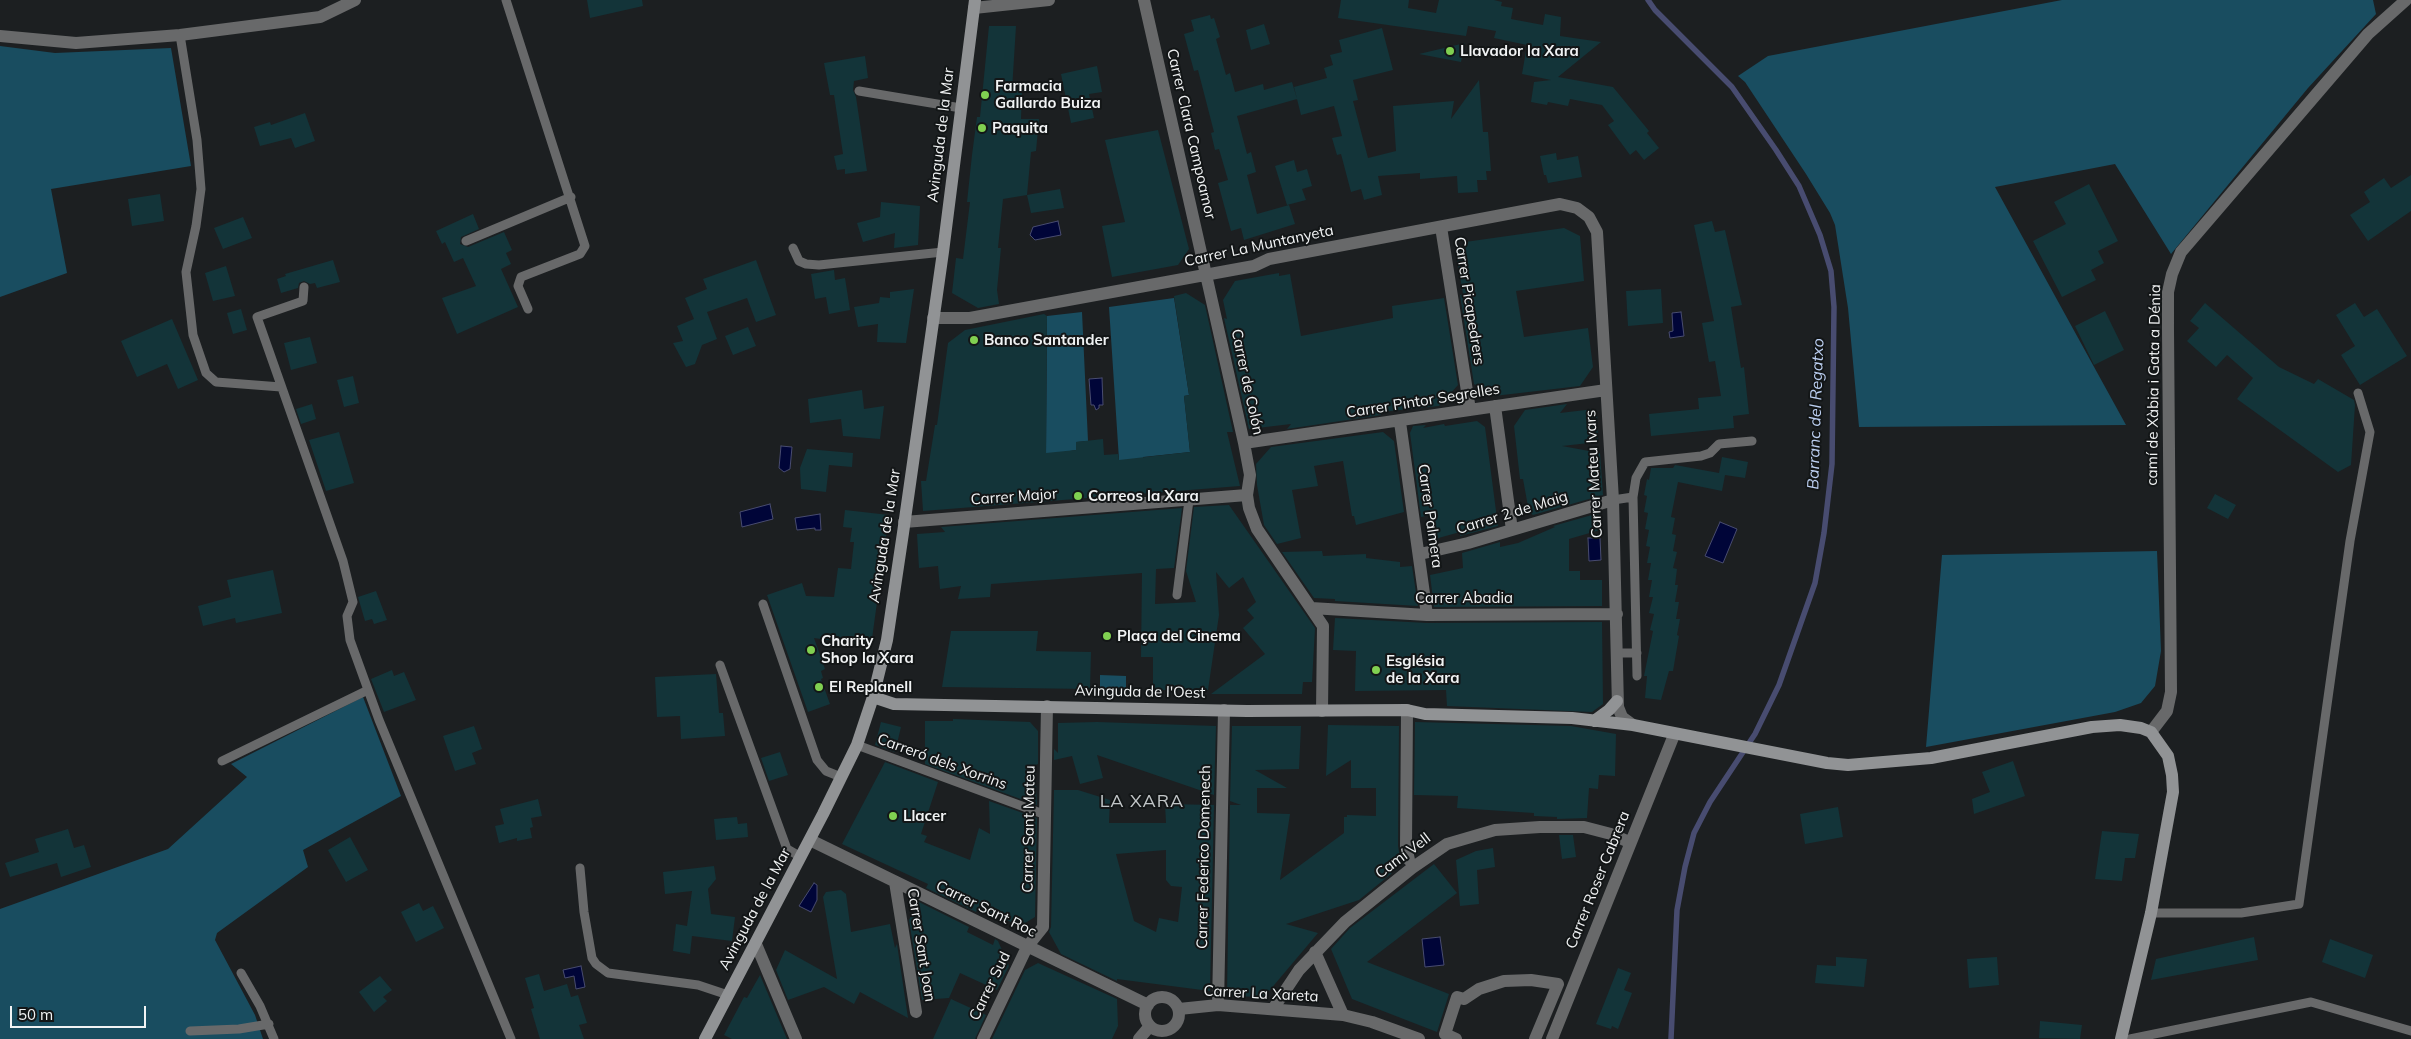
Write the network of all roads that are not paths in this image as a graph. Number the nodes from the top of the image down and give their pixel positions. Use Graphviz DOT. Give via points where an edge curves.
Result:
graph roads {
  1 [pos="355,0"];
  2 [pos="506,0"];
  3 [pos="1049,0"];
  4 [pos="1144,0"];
  5 [pos="2406,0"];
  6 [pos="974,4"];
  7 [pos="0,36"];
  8 [pos="180,36"];
  9 [pos="859,91"];
  10 [pos="961,108"];
  11 [pos="571,197"];
  12 [pos="1589,217"];
  13 [pos="1441,227"];
  14 [pos="466,241"];
  15 [pos="793,248"];
  16 [pos="943,252"];
  17 [pos="1207,275"];
  18 [pos="304,287"];
  19 [pos="528,309"];
  20 [pos="933,318"];
  21 [pos="281,387"];
  22 [pos="1606,390"];
  23 [pos="2358,393"];
  24 [pos="1495,406"];
  25 [pos="1470,410"];
  26 [pos="1400,422"];
  27 [pos="1752,440"];
  28 [pos="1244,443"];
  29 [pos="1247,496"];
  30 [pos="1634,497"];
  31 [pos="1189,500"];
  32 [pos="1613,500"];
  33 [pos="904,522"];
  34 [pos="1512,530"];
  35 [pos="1420,554"];
  36 [pos="1177,595"];
  37 [pos="763,604"];
  38 [pos="1311,608"];
  39 [pos="1617,614"];
  40 [pos="1427,615"];
  41 [pos="1617,653"];
  42 [pos="1637,653"];
  43 [pos="720,665"];
  44 [pos="1636,676"];
  45 [pos="368,690"];
  46 [pos="874,697"];
  47 [pos="1617,701"];
  48 [pos="1046,706"];
  49 [pos="1224,710"];
  50 [pos="1407,710"];
  51 [pos="1322,711"];
  52 [pos="1594,721"];
  53 [pos="1633,725"];
  54 [pos="2151,732"];
  55 [pos="1674,734"];
  56 [pos="857,744"];
  57 [pos="222,761"];
  58 [pos="841,777"];
  59 [pos="1046,815"];
  60 [pos="810,840"];
  61 [pos="1629,842"];
  62 [pos="801,857"];
  63 [pos="1409,860"];
  64 [pos="580,868"];
  65 [pos="895,882"];
  66 [pos="2151,913"];
  67 [pos="756,944"];
  68 [pos="1027,947"];
  69 [pos="1315,952"];
  70 [pos="241,973"];
  71 [pos="728,995"];
  72 [pos="1148,1005"];
  73 [pos="1218,1005"];
  74 [pos="1274,1009"];
  75 [pos="1179,1010"];
  76 [pos="916,1012"];
  77 [pos="1343,1015"];
  78 [pos="269,1024"];
  79 [pos="1150,1026"];
  80 [pos="190,1031"];
  81 [pos="2411,1031"];
  82 [pos="274,1039"];
  83 [pos="511,1039"];
  84 [pos="705,1039"];
  85 [pos="796,1039"];
  86 [pos="983,1039"];
  87 [pos="1139,1039"];
  88 [pos="1419,1039"];
  89 [pos="1456,1039"];
  90 [pos="1535,1039"];
  91 [pos="1552,1039"];
  92 [pos="2122,1039"];
  93 [pos="2130,1039"];
  1 -- 8 [label="street" via="320,17"];
  2 -- 11 [label="lane"];
  3 -- 6 [label="street"];
  4 -- 17 [label="street, Carrer Clara Campoamor"];
  5 -- 54 [label="street, camí de Xàbia i Gata a Dénia" via="2368,34 2181,252 2172,274 2168,292 2171,692 2167,711"];
  6 -- 10 [label="main road, Avinguda de la Mar"];
  7 -- 8 [label="street" via="76,43"];
  8 -- 21 [label="lane" via="197,140 201,189 186,272 195,344 206,373 216,382"];
  9 -- 10 [label="lane"];
  10 -- 16 [label="main road, Avinguda de la Mar"];
  11 -- 14 [label="lane"];
  11 -- 19 [label="lane" via="586,246 580,254 521,277 518,286"];
  12 -- 13 [label="street, Carrer La Muntanyeta" via="1577,208 1560,204"];
  12 -- 22 [label="street, Carrer Mateu Ivars" via="1597,232"];
  13 -- 17 [label="street, Carrer La Muntanyeta" via="1270,259 1254,266"];
  13 -- 25 [label="street, Carrer Picapedrers"];
  15 -- 16 [label="lane" via="799,261 819,265"];
  16 -- 20 [label="main road, Avinguda de la Mar"];
  17 -- 20 [label="street, Carrer La Muntanyeta" via="970,318"];
  17 -- 28 [label="street, Carrer de Colón"];
  18 -- 21 [label="lane" via="303,301 257,317"];
  20 -- 33 [label="main road, Avinguda de la Mar"];
  21 -- 45 [label="lane" via="343,561 354,602 347,616 350,640"];
  22 -- 24 [label="street, Carrer Pintor Segrelles"];
  22 -- 32 [label="street, Carrer Mateu Ivars"];
  23 -- 66 [label="lane" via="2370,432 2350,541 2299,904 2241,913"];
  24 -- 25 [label="street, Carrer Pintor Segrelles"];
  24 -- 34 [label="street"];
  25 -- 26 [label="street, Carrer Pintor Segrelles"];
  26 -- 28 [label="street, Carrer Pintor Segrelles"];
  26 -- 35 [label="street, Carrer Palmera"];
  27 -- 30 [label="lane" via="1719,444 1701,456 1645,462 1636,478"];
  28 -- 29 [label="street, Carrer de Colón" via="1250,475"];
  29 -- 31 [label="street, Carrer Major"];
  29 -- 38 [label="street" via="1257,529"];
  30 -- 32 [label="lane"];
  30 -- 42 [label="lane"];
  31 -- 33 [label="street, Carrer Major"];
  31 -- 36 [label="lane"];
  32 -- 34 [label="street, Carrer 2 de Maig"];
  32 -- 39 [label="street, Carrer Mateu Ivars"];
  33 -- 46 [label="main road, Avinguda de la Mar" via="887,640"];
  34 -- 35 [label="street, Carrer 2 de Maig"];
  35 -- 40 [label="street, Carrer Palmera"];
  37 -- 58 [label="lane" via="816,760 826,771"];
  38 -- 40 [label="street, Carrer Abadia"];
  38 -- 51 [label="street" via="1323,626"];
  39 -- 40 [label="street, Carrer Abadia"];
  39 -- 41 [label="street, Carrer Mateu Ivars"];
  41 -- 42 [label="lane"];
  41 -- 47 [label="street, Carrer Mateu Ivars"];
  42 -- 44 [label="lane"];
  43 -- 62 [label="lane" via="787,849"];
  45 -- 57 [label="lane"];
  45 -- 83 [label="lane"];
  46 -- 48 [label="main road, Avinguda de l'Oest" via="894,704"];
  46 -- 56 [label="main road, Avinguda de la Mar"];
  47 -- 52 [label="main road"];
  47 -- 53 [label="street, Carrer Mateu Ivars" via="1622,717"];
  48 -- 49 [label="main road, Avinguda de l'Oest"];
  48 -- 59 [label="street, Carrer Sant Mateu"];
  49 -- 51 [label="main road, Avinguda de l'Oest"];
  49 -- 73 [label="street, Carrer Federico Domenech"];
  50 -- 51 [label="main road, Avinguda de l'Oest"];
  50 -- 52 [label="main road, Avinguda de l'Oest" via="1425,714"];
  50 -- 63 [label="street" via="1406,846"];
  52 -- 53 [label="main road, Avinguda de l'Oest"];
  53 -- 55 [label="main road, Avinguda de l'Oest"];
  54 -- 55 [label="main road, Avinguda de l'Oest" via="2130,726 2092,727 1931,758 1872,764 1827,763"];
  54 -- 66 [label="main road" via="2168,756 2173,792"];
  55 -- 61 [label="street, Carrer Roser Cabrera"];
  56 -- 58 [label="main road, Avinguda de la Mar"];
  56 -- 59 [label="lane, Carreró dels Xorrins"];
  58 -- 60 [label="main road, Avinguda de la Mar"];
  59 -- 68 [label="street, Carrer Sant Mateu" via="1044,926"];
  60 -- 62 [label="main road, Avinguda de la Mar"];
  60 -- 65 [label="street, Carrer Sant Roc"];
  61 -- 69 [label="street, Camí Vell" via="1599,830 1566,827 1495,830 1463,838 1433,852 1412,868 1345,922"];
  61 -- 91 [label="street, Carrer Roser Cabrera"];
  62 -- 67 [label="main road, Avinguda de la Mar"];
  64 -- 71 [label="lane" via="584,912 592,958 596,964 608,973 698,985"];
  65 -- 68 [label="street, Carrer Sant Roc"];
  65 -- 76 [label="street, Carrer Sant Joan"];
  66 -- 92 [label="main road"];
  67 -- 71 [label="main road, Avinguda de la Mar"];
  67 -- 85 [label="street"];
  68 -- 72 [label="street, Carrer Sant Roc"];
  68 -- 86 [label="street, Carrer Sud"];
  69 -- 74 [label="street, Camí Vell" via="1287,986"];
  69 -- 77 [label="street, Carrer La Xareta"];
  70 -- 78 [label="lane"];
  71 -- 84 [label="main road, Avinguda de la Mar"];
  72 -- 75 [label="street" via="1162,997 1172,1001"];
  72 -- 79 [label="street" via="1146,1016"];
  73 -- 74 [label="street, Carrer La Xareta"];
  73 -- 75 [label="street, Carrer La Xareta"];
  74 -- 77 [label="street, Carrer La Xareta"];
  75 -- 79 [label="street" via="1178,1020 1171,1028 1160,1031"];
  77 -- 88 [label="street, Carrer La Xareta"];
  78 -- 80 [label="lane"];
  78 -- 82 [label="lane"];
  79 -- 87 [label="street"];
  81 -- 93 [label="lane" via="2311,1002"];
  89 -- 90 [label="street" via="1445,1034 1457,997 1464,1000 1480,989 1504,981 1558,984"];
}
